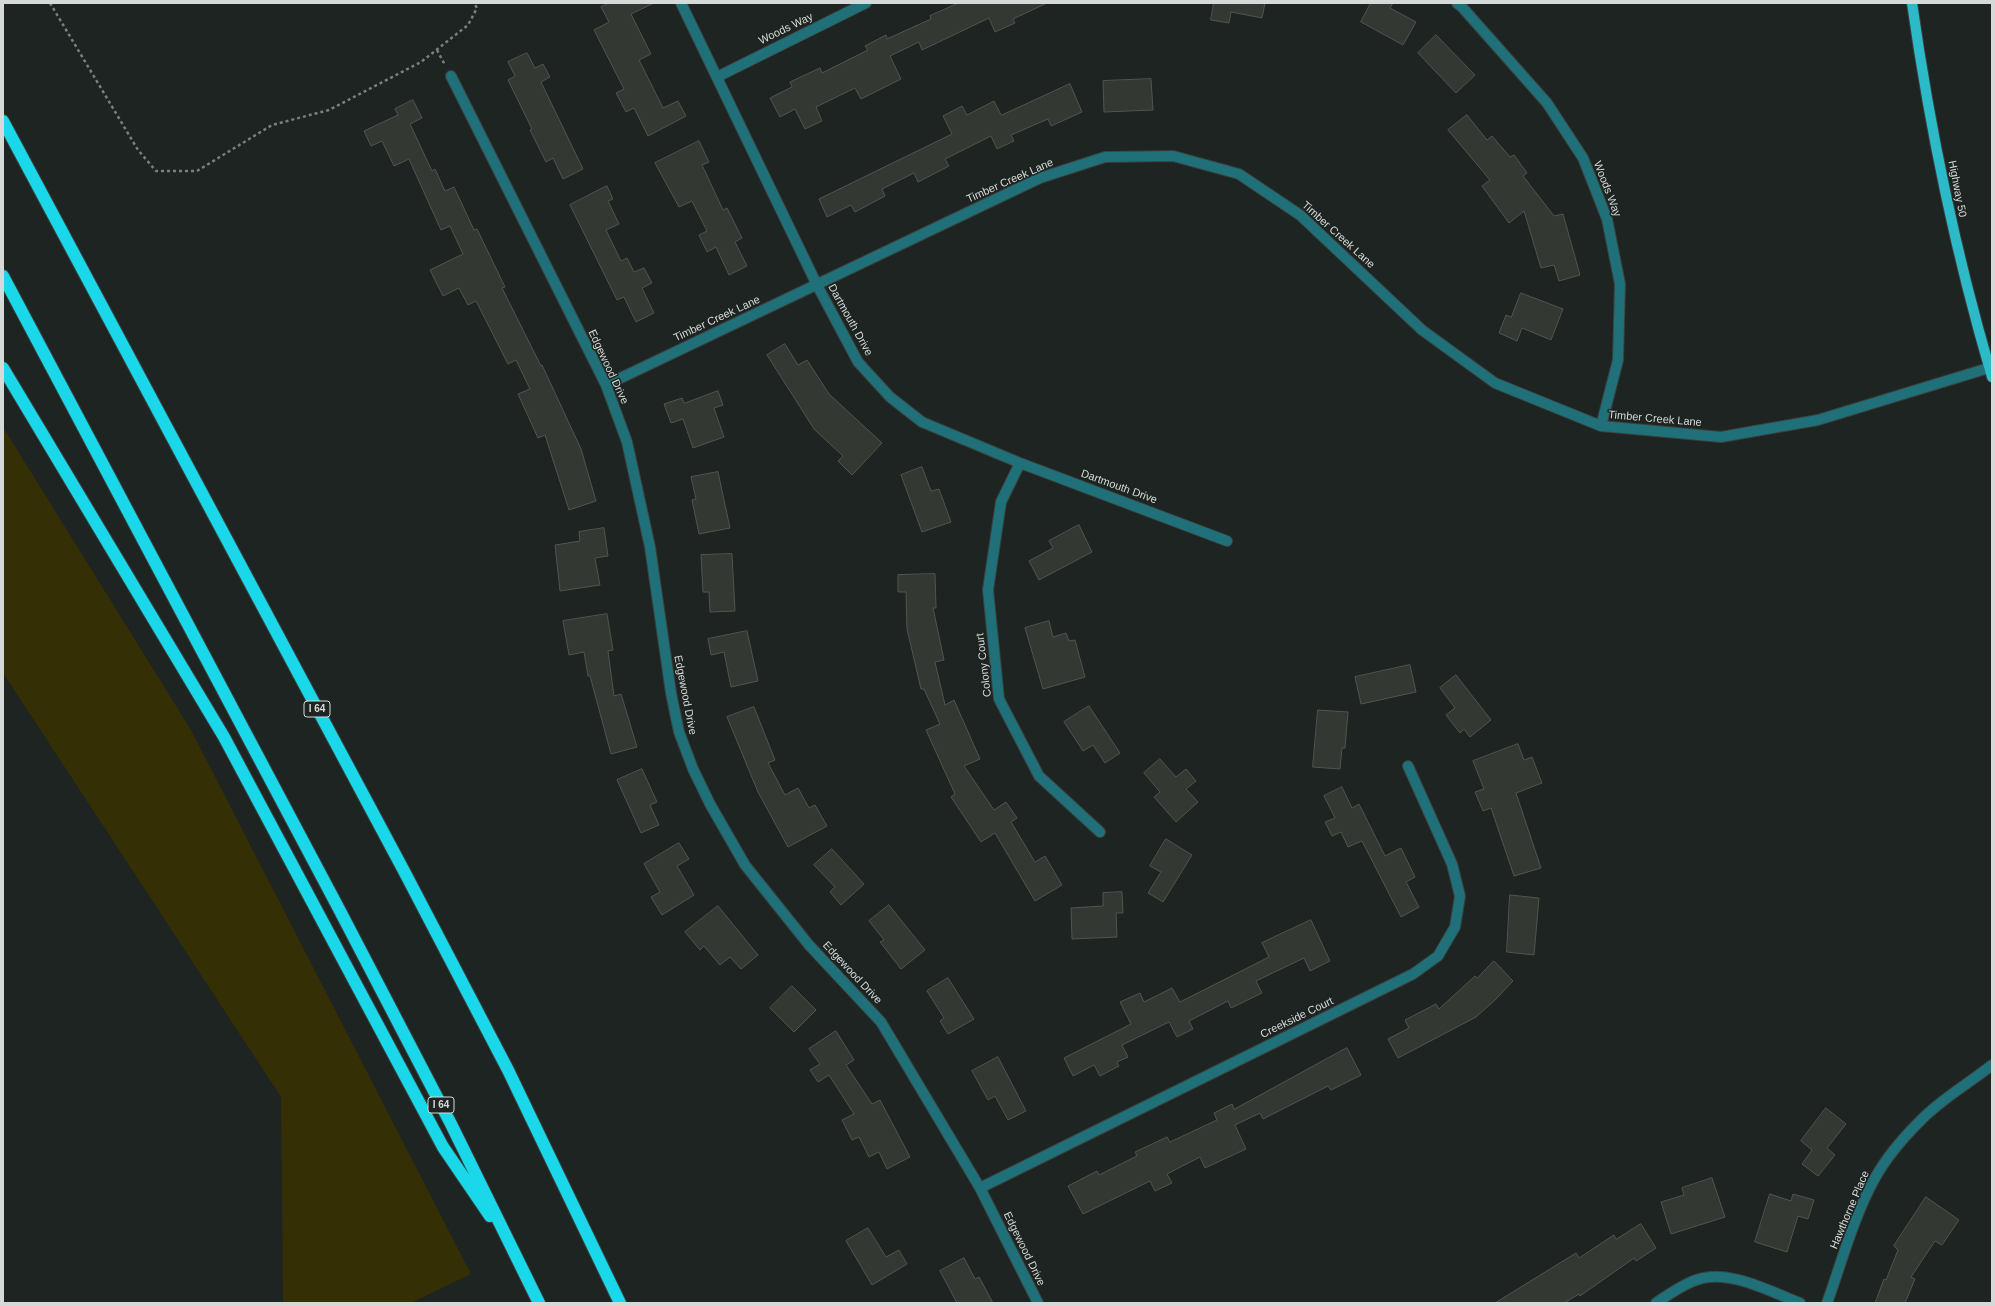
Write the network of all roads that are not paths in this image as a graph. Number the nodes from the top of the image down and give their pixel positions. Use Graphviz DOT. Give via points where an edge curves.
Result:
graph roads {
  1 [pos="681,3"];
  2 [pos="866,3"];
  3 [pos="1457,3"];
  4 [pos="1912,3"];
  5 [pos="451,76"];
  6 [pos="716,77"];
  7 [pos="3,121"];
  8 [pos="3,276"];
  9 [pos="817,285"];
  10 [pos="3,368"];
  11 [pos="1991,371"];
  12 [pos="606,385"];
  13 [pos="1601,426"];
  14 [pos="1020,463"];
  15 [pos="1227,541"];
  16 [pos="1408,766"];
  17 [pos="1100,832"];
  18 [pos="1992,1065"];
  19 [pos="1987,1075"];
  20 [pos="980,1188"];
  21 [pos="516,1255"];
  22 [pos="538,1303"];
  23 [pos="620,1303"];
  24 [pos="1038,1303"];
  25 [pos="1656,1303"];
  26 [pos="1800,1303"];
  27 [pos="1827,1303"];
  1 -- 6 [label="street, Dartmouth Drive"];
  2 -- 6 [label="street, Woods Way"];
  3 -- 13 [label="street, Woods Way" via="1546,103 1582,158 1607,219 1620,284 1618,360"];
  4 -- 11 [label="main road, Highway 50" via="1921,69 1948,210 1976,323"];
  5 -- 12 [label="street, Edgewood Drive"];
  6 -- 9 [label="street, Dartmouth Drive"];
  7 -- 23 [label="highway, I 64" via="408,878 508,1070"];
  8 -- 21 [label="highway, I 64" via="332,895"];
  9 -- 12 [label="street, Timber Creek Lane"];
  9 -- 13 [label="street, Timber Creek Lane" via="1040,178 1105,156 1173,156 1238,174 1300,215 1422,330 1495,383"];
  9 -- 14 [label="street, Dartmouth Drive" via="858,362 890,397 922,422"];
  10 -- 21 [label="highway" via="224,737 443,1147"];
  11 -- 13 [label="street, Timber Creek Lane" via="1818,420 1721,437"];
  12 -- 20 [label="street, Edgewood Drive" via="626,442 650,547 671,693 679,732 693,769 745,864 809,944 881,1022"];
  14 -- 15 [label="street, Dartmouth Drive"];
  14 -- 17 [label="street, Colony Court" via="1002,502 988,590 999,699 1039,776"];
  16 -- 20 [label="street, Creekside Court" via="1452,864 1460,896 1455,927 1438,956 1413,974"];
  18 -- 19 [label="street, Hawthorne Place"];
  19 -- 27 [label="street, Hawthorne Place" via="1943,1100 1894,1150 1875,1178"];
  20 -- 24 [label="street, Edgewood Drive"];
  21 -- 22 [label="highway, I 64"];
  25 -- 26 [label="street" via="1684,1285 1710,1276 1740,1280"];
}
